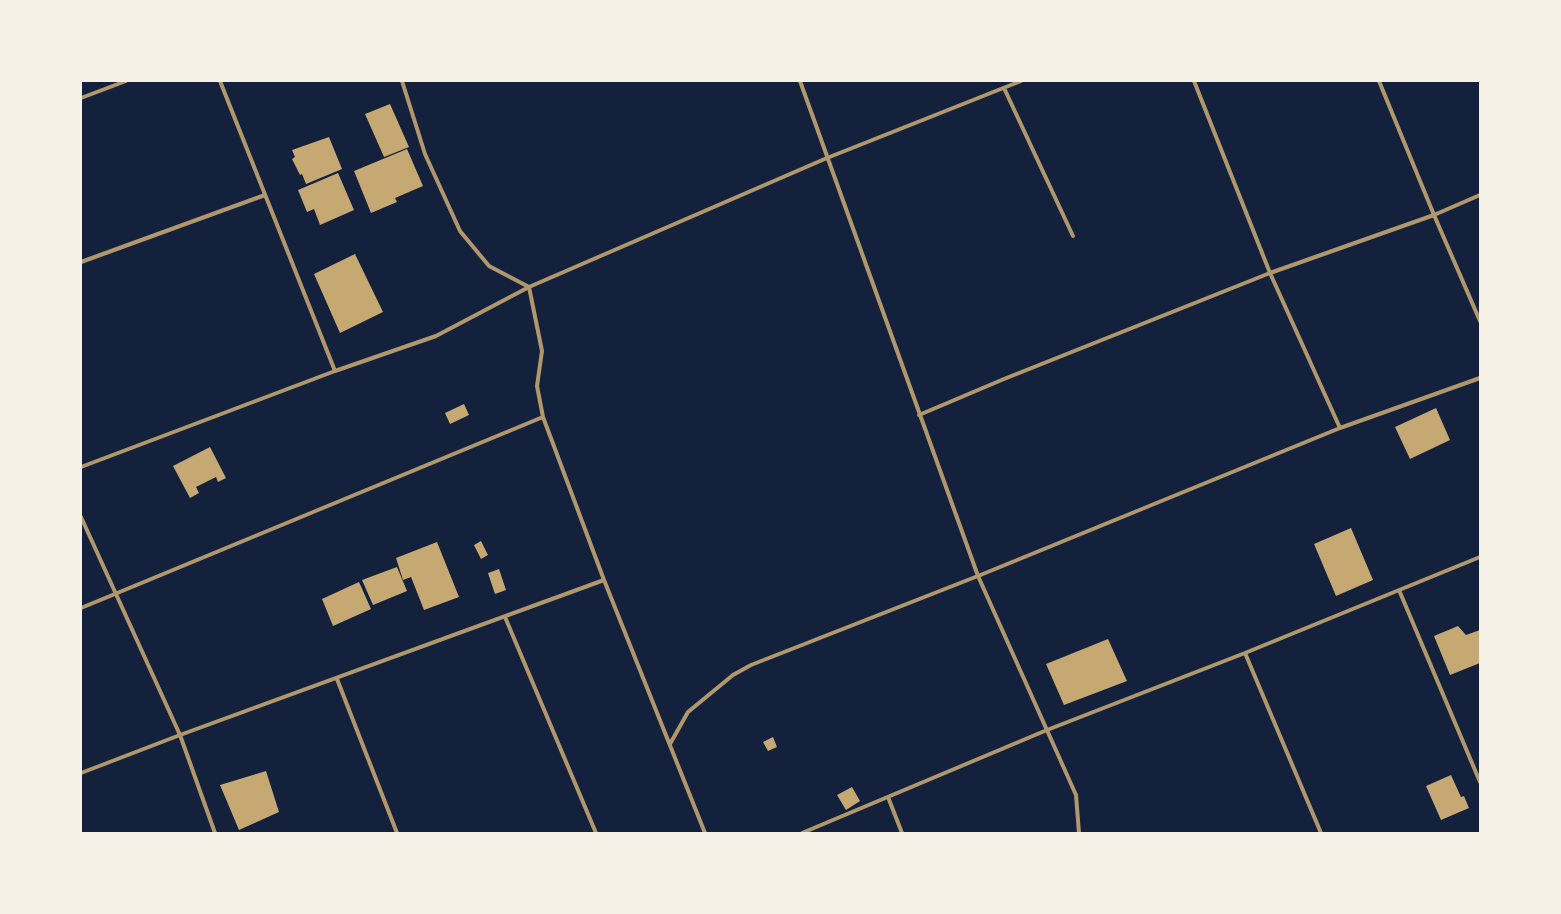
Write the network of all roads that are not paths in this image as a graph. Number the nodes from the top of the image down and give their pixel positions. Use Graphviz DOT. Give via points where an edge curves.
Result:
graph roads {
  1 [pos="126,81"];
  2 [pos="220,81"];
  3 [pos="402,81"];
  4 [pos="800,81"];
  5 [pos="1021,81"];
  6 [pos="1194,81"];
  7 [pos="1379,81"];
  8 [pos="1004,88"];
  9 [pos="81,98"];
  10 [pos="827,158"];
  11 [pos="265,195"];
  12 [pos="1480,195"];
  13 [pos="1434,214"];
  14 [pos="1073,236"];
  15 [pos="81,262"];
  16 [pos="1270,273"];
  17 [pos="529,287"];
  18 [pos="1480,321"];
  19 [pos="336,371"];
  20 [pos="1480,378"];
  21 [pos="919,415"];
  22 [pos="542,417"];
  23 [pos="1340,428"];
  24 [pos="81,467"];
  25 [pos="81,517"];
  26 [pos="1480,557"];
  27 [pos="978,576"];
  28 [pos="604,580"];
  29 [pos="1399,590"];
  30 [pos="116,593"];
  31 [pos="81,608"];
  32 [pos="505,617"];
  33 [pos="1245,653"];
  34 [pos="337,679"];
  35 [pos="1047,730"];
  36 [pos="180,735"];
  37 [pos="670,744"];
  38 [pos="81,773"];
  39 [pos="1480,782"];
  40 [pos="888,797"];
  41 [pos="215,833"];
  42 [pos="397,833"];
  43 [pos="596,833"];
  44 [pos="705,833"];
  45 [pos="802,833"];
  46 [pos="902,833"];
  47 [pos="1079,833"];
  48 [pos="1321,833"];
  1 -- 9 [label="street"];
  2 -- 11 [label="street"];
  3 -- 17 [label="street" via="425,154 460,231 489,266"];
  4 -- 10 [label="street"];
  5 -- 8 [label="street"];
  6 -- 16 [label="street"];
  7 -- 13 [label="street"];
  8 -- 10 [label="street"];
  8 -- 14 [label="street"];
  10 -- 17 [label="street"];
  10 -- 21 [label="street"];
  11 -- 15 [label="street"];
  11 -- 19 [label="street"];
  12 -- 13 [label="street"];
  13 -- 16 [label="street"];
  13 -- 18 [label="street"];
  16 -- 21 [label="street"];
  16 -- 23 [label="street"];
  17 -- 19 [label="street" via="436,336"];
  17 -- 22 [label="street" via="542,351 537,386"];
  19 -- 24 [label="street"];
  20 -- 23 [label="street"];
  21 -- 27 [label="street"];
  22 -- 28 [label="street"];
  22 -- 30 [label="street"];
  23 -- 27 [label="street"];
  25 -- 30 [label="street"];
  26 -- 29 [label="street"];
  27 -- 35 [label="street"];
  27 -- 37 [label="street" via="751,665 733,675 688,712"];
  28 -- 32 [label="street"];
  28 -- 37 [label="street"];
  29 -- 33 [label="street"];
  29 -- 39 [label="street"];
  30 -- 31 [label="street"];
  30 -- 36 [label="street"];
  32 -- 34 [label="street"];
  32 -- 43 [label="street"];
  33 -- 35 [label="street"];
  33 -- 48 [label="street"];
  34 -- 36 [label="street"];
  34 -- 42 [label="street"];
  35 -- 40 [label="street"];
  35 -- 47 [label="street" via="1076,795"];
  36 -- 38 [label="street"];
  36 -- 41 [label="street"];
  37 -- 44 [label="street"];
  40 -- 45 [label="street"];
  40 -- 46 [label="street"];
}
